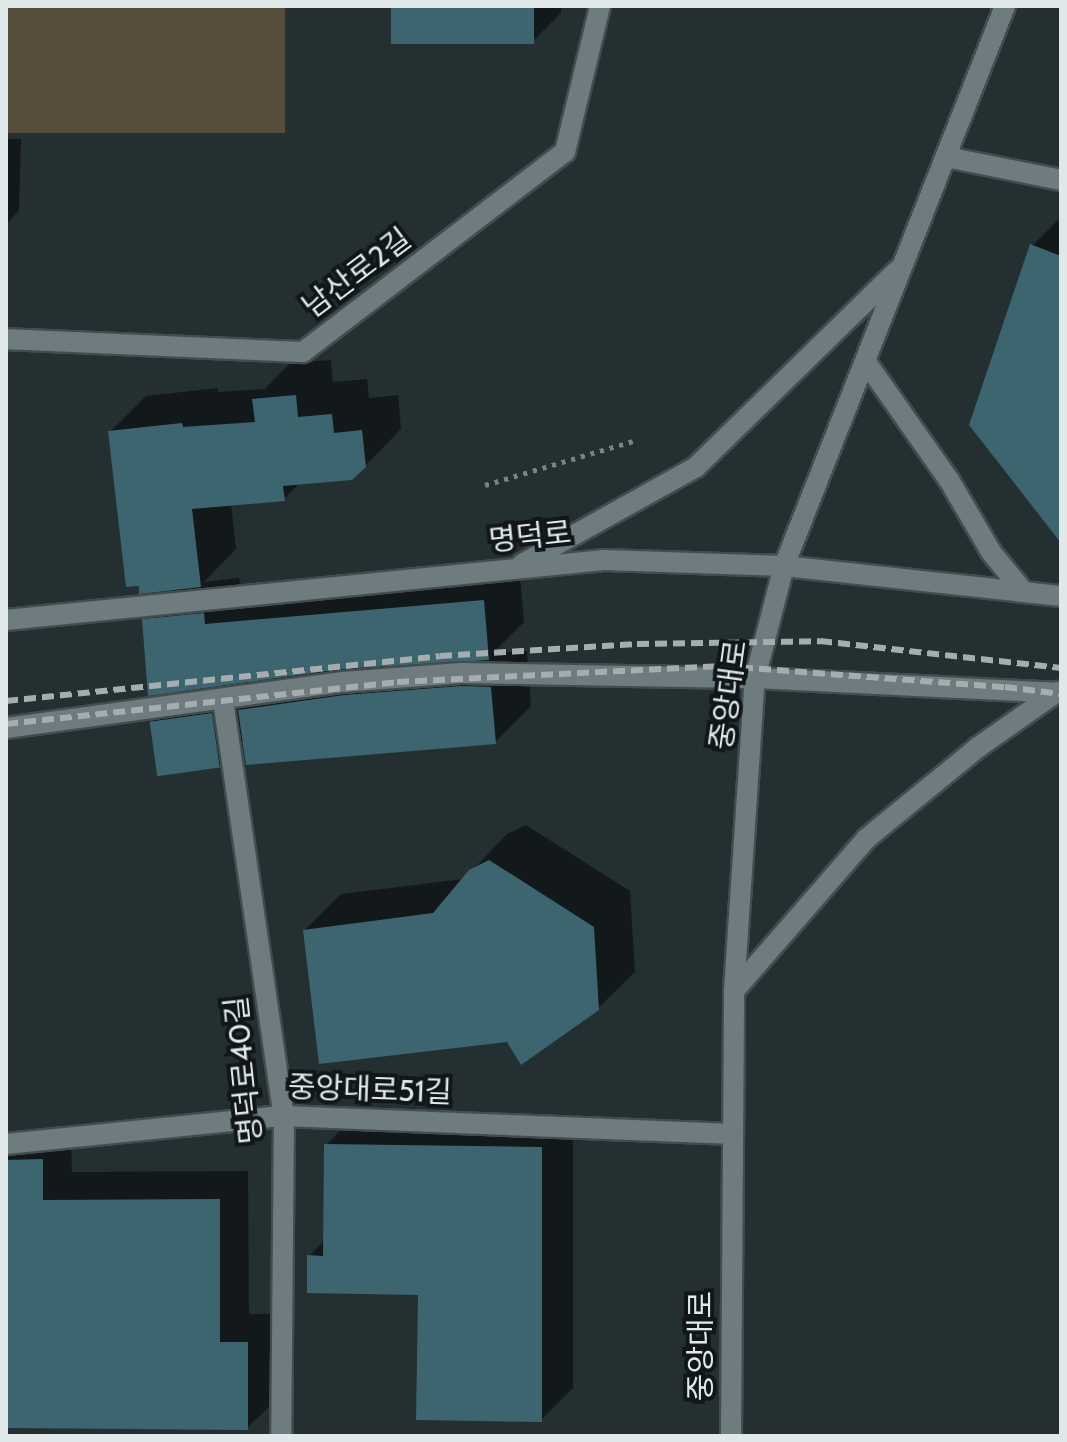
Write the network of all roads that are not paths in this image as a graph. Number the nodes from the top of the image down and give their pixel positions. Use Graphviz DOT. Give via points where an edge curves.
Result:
graph roads {
  1 [pos="600,6"];
  2 [pos="1005,6"];
  3 [pos="946,157"];
  4 [pos="1061,180"];
  5 [pos="902,265"];
  6 [pos="6,339"];
  7 [pos="866,362"];
  8 [pos="784,566"];
  9 [pos="512,569"];
  10 [pos="1023,591"];
  11 [pos="1061,596"];
  12 [pos="6,620"];
  13 [pos="755,678"];
  14 [pos="1059,692"];
  15 [pos="223,700"];
  16 [pos="6,728"];
  17 [pos="734,991"];
  18 [pos="284,1116"];
  19 [pos="733,1134"];
  20 [pos="6,1144"];
  21 [pos="281,1436"];
  22 [pos="731,1436"];
  1 -- 6 [label="main road, 남산로2길" via="565,152 303,352"];
  2 -- 3 [label="main road, 중앙대로"];
  3 -- 4 [label="main road"];
  3 -- 5 [label="main road, 중앙대로"];
  5 -- 7 [label="main road, 중앙대로"];
  5 -- 9 [label="main road" via="696,467"];
  7 -- 8 [label="main road, 중앙대로"];
  7 -- 10 [label="main road" via="949,480 991,552"];
  8 -- 9 [label="main road, 명덕로" via="604,560"];
  8 -- 10 [label="main road, 명덕로"];
  8 -- 13 [label="main road, 중앙대로"];
  9 -- 12 [label="main road, 명덕로"];
  10 -- 11 [label="main road, 명덕로"];
  13 -- 14 [label="main road"];
  13 -- 15 [label="main road" via="461,673 343,682"];
  13 -- 17 [label="main road, 중앙대로"];
  14 -- 17 [label="main road" via="977,748 866,839"];
  15 -- 16 [label="main road"];
  15 -- 18 [label="main road, 명덕로40길"];
  17 -- 19 [label="main road, 중앙대로"];
  18 -- 19 [label="main road, 중앙대로51길"];
  18 -- 20 [label="main road, 중앙대로51길"];
  18 -- 21 [label="main road, 명덕로40길"];
  19 -- 22 [label="main road, 중앙대로"];
}
